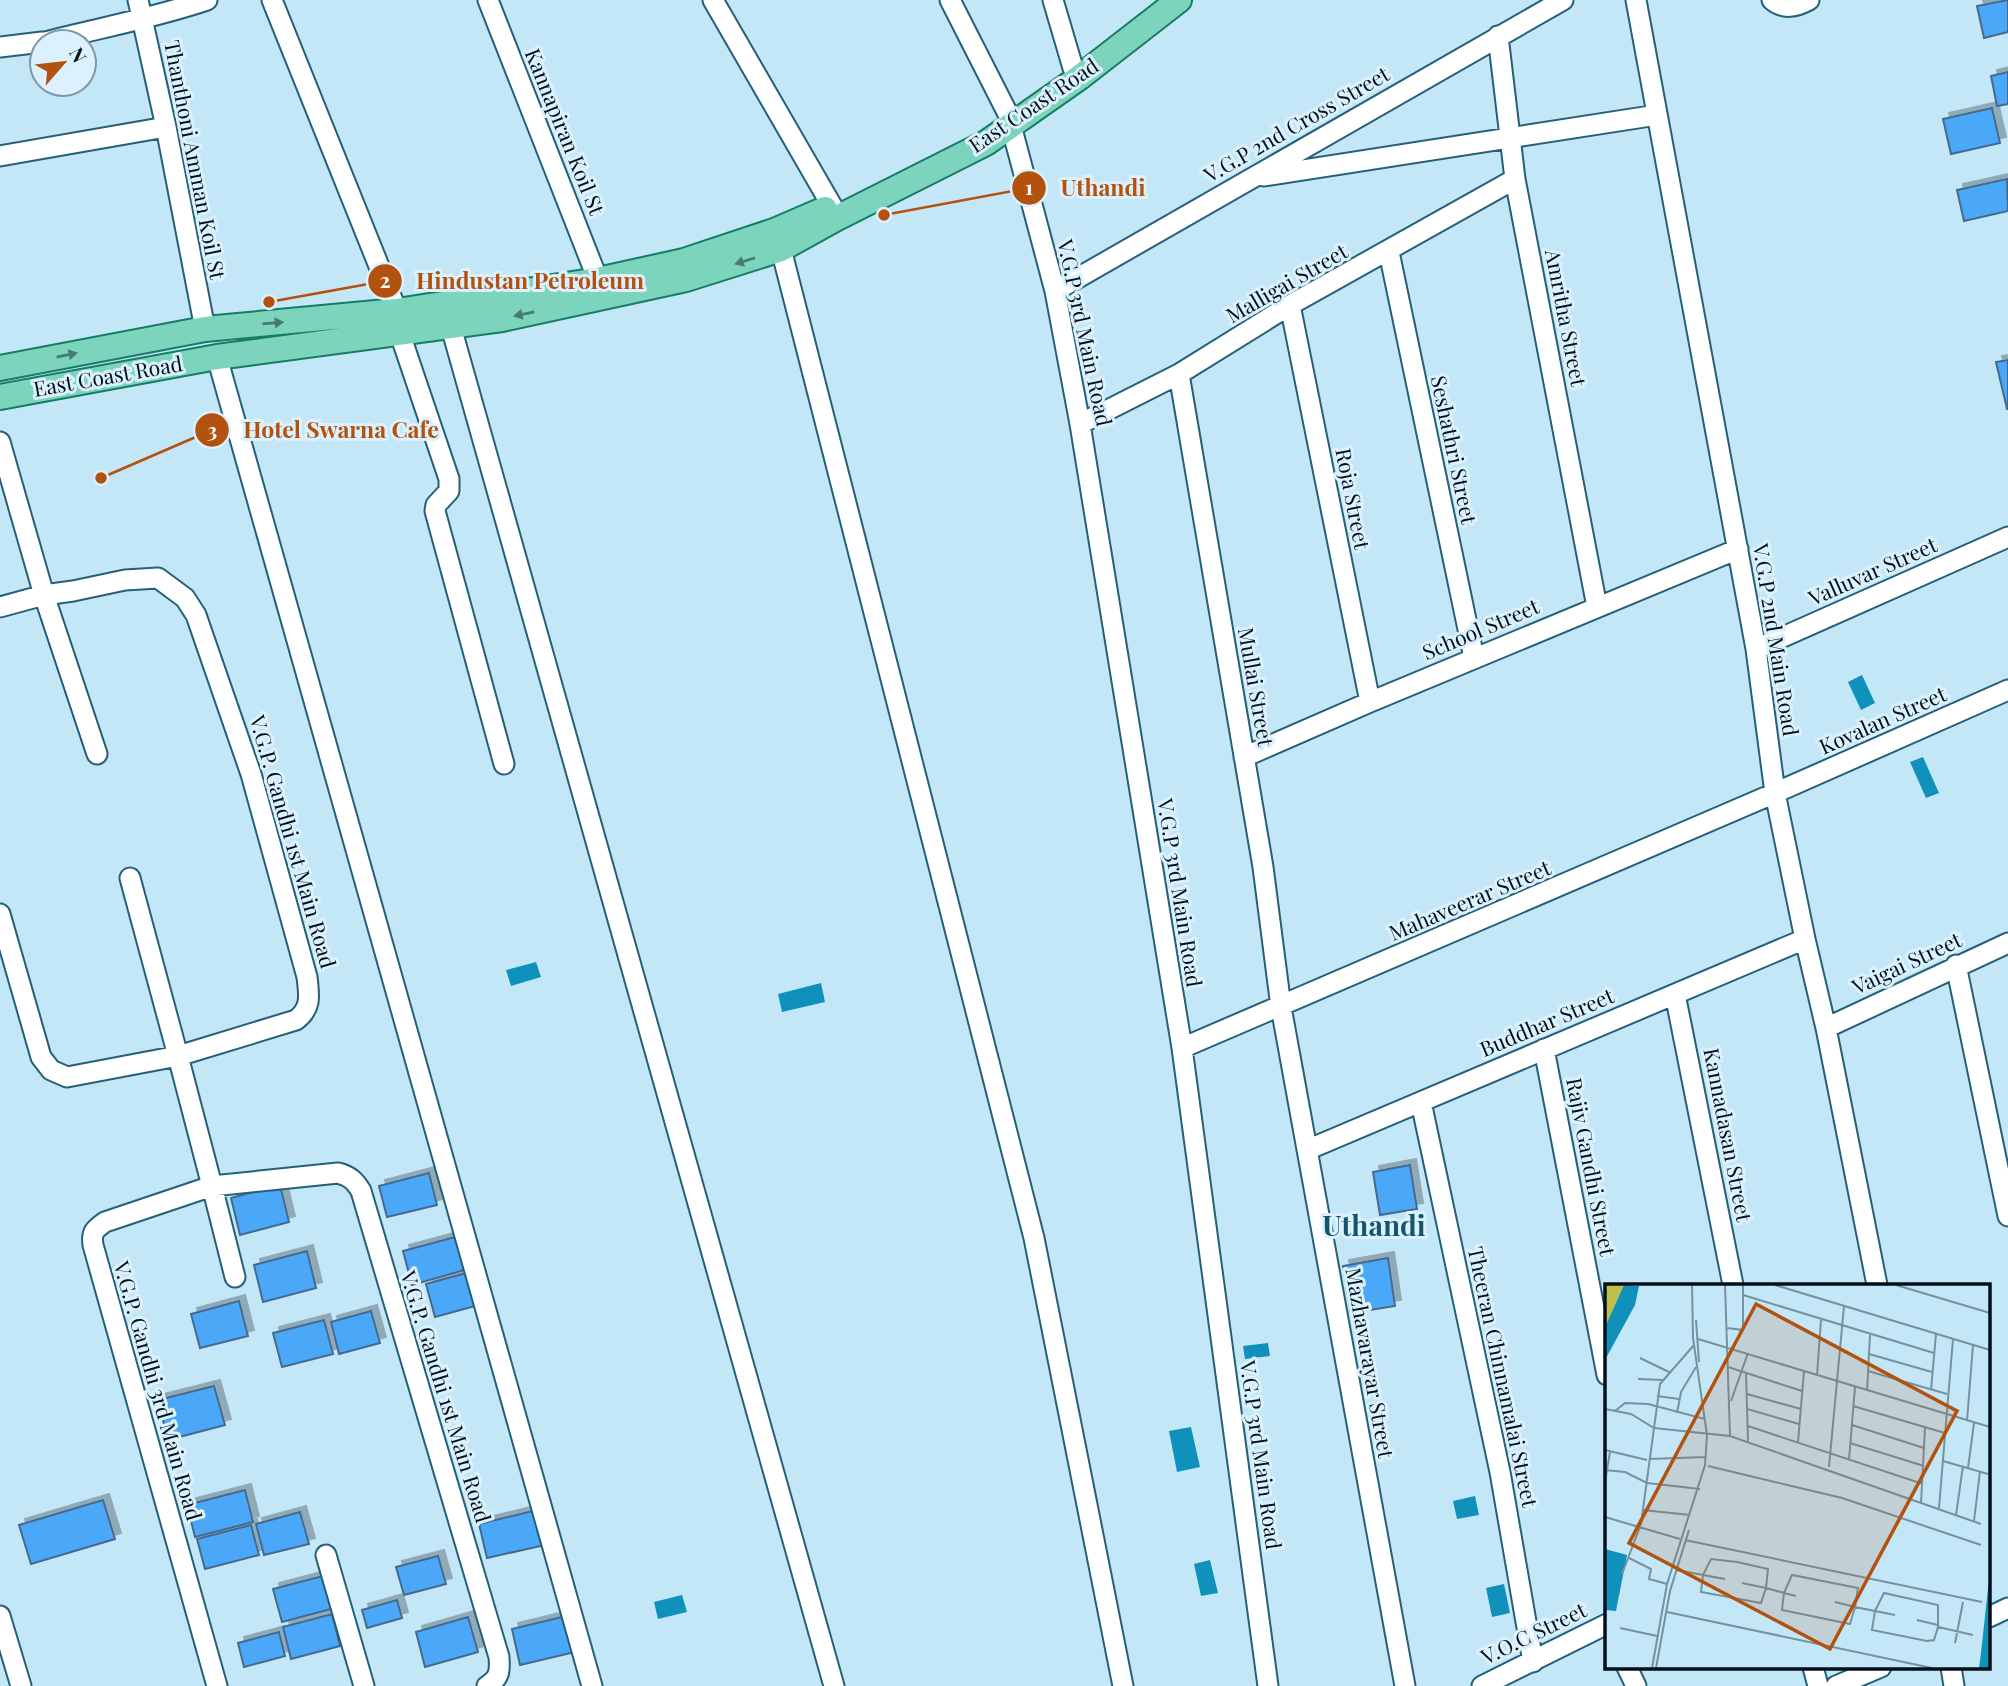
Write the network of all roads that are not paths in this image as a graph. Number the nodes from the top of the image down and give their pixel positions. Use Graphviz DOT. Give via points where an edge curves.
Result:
graph roads {
  1 [pos="207,0"];
  2 [pos="272,0"];
  3 [pos="488,0"];
  4 [pos="713,0"];
  5 [pos="950,0"];
  6 [pos="1053,0"];
  7 [pos="1159,0"];
  8 [pos="1179,0"];
  9 [pos="1563,0"];
  10 [pos="1636,0"];
  11 [pos="1772,0"];
  12 [pos="1809,0"];
  13 [pos="140,9"];
  14 [pos="84,28"];
  15 [pos="1498,36"];
  16 [pos="28,44"];
  17 [pos="0,47"];
  18 [pos="1073,68"];
  19 [pos="1657,116"];
  20 [pos="1009,120"];
  21 [pos="166,127"];
  22 [pos="1510,138"];
  23 [pos="0,156"];
  24 [pos="1251,178"];
  25 [pos="1515,180"];
  26 [pos="832,206"];
  27 [pos="781,249"];
  28 [pos="1389,252"];
  29 [pos="598,280"];
  30 [pos="1055,291"];
  31 [pos="1290,305"];
  32 [pos="398,321"];
  33 [pos="451,327"];
  34 [pos="205,329"];
  35 [pos="217,357"];
  36 [pos="0,368"];
  37 [pos="1179,374"];
  38 [pos="0,397"];
  39 [pos="1080,424"];
  40 [pos="0,442"];
  41 [pos="2008,537"];
  42 [pos="1738,549"];
  43 [pos="44,595"];
  44 [pos="0,607"];
  45 [pos="1597,607"];
  46 [pos="1756,649"];
  47 [pos="1474,658"];
  48 [pos="2008,690"];
  49 [pos="1370,702"];
  50 [pos="97,754"];
  51 [pos="1244,757"];
  52 [pos="504,764"];
  53 [pos="1776,793"];
  54 [pos="130,878"];
  55 [pos="0,914"];
  56 [pos="1805,939"];
  57 [pos="2008,943"];
  58 [pos="1956,965"];
  59 [pos="1675,994"];
  60 [pos="1281,1007"];
  61 [pos="1826,1028"];
  62 [pos="1182,1048"];
  63 [pos="1544,1049"];
  64 [pos="178,1056"];
  65 [pos="1421,1102"];
  66 [pos="1307,1150"];
  67 [pos="212,1186"];
  68 [pos="2008,1216"];
  69 [pos="235,1277"];
  70 [pos="1733,1284"];
  71 [pos="1877,1284"];
  72 [pos="1605,1365"];
  73 [pos="326,1555"];
  74 [pos="2008,1608"];
  75 [pos="0,1616"];
  76 [pos="1990,1617"];
  77 [pos="1605,1625"];
  78 [pos="1533,1662"];
  79 [pos="1628,1668"];
  80 [pos="1813,1668"];
  81 [pos="1879,1668"];
  82 [pos="1951,1668"];
  83 [pos="22,1686"];
  84 [pos="217,1686"];
  85 [pos="364,1686"];
  86 [pos="487,1686"];
  87 [pos="592,1686"];
  88 [pos="834,1686"];
  89 [pos="1123,1686"];
  90 [pos="1268,1686"];
  91 [pos="1405,1686"];
  92 [pos="1482,1686"];
  93 [pos="1636,1686"];
  94 [pos="1818,1686"];
  95 [pos="1836,1686"];
  96 [pos="1954,1686"];
  1 -- 13 [label="street" via="164,14"];
  2 -- 32 [label="street"];
  3 -- 29 [label="street, Kannapiran Koil St"];
  4 -- 26 [label="street"];
  5 -- 20 [label="street, V.G.P 3rd Main Road"];
  6 -- 18 [label="street"];
  7 -- 18 [label="main road, East Coast Road"];
  8 -- 20 [label="main road, East Coast Road" via="1080,78"];
  9 -- 15 [label="street, V.G.P 2nd Cross Street"];
  10 -- 19 [label="street, V.G.P 2nd Main Road"];
  11 -- 12 [label="street" via="1783,7"];
  13 -- 14 [label="street"];
  13 -- 21 [label="street, Thanthoni Amman Koil St"];
  15 -- 22 [label="street, Amritha Street"];
  15 -- 24 [label="street, V.G.P 2nd Cross Street"];
  16 -- 17 [label="street"];
  18 -- 20 [label="main road, East Coast Road"];
  19 -- 22 [label="street"];
  19 -- 42 [label="street, V.G.P 2nd Main Road"];
  20 -- 26 [label="main road, East Coast Road"];
  20 -- 27 [label="main road, East Coast Road" via="986,143"];
  20 -- 30 [label="street, V.G.P 3rd Main Road"];
  21 -- 23 [label="street"];
  21 -- 34 [label="street, Thanthoni Amman Koil St"];
  22 -- 24 [label="street"];
  22 -- 25 [label="street, Amritha Street"];
  24 -- 30 [label="street, V.G.P 2nd Cross Street"];
  25 -- 28 [label="street, Malligai Street"];
  25 -- 45 [label="street, Amritha Street"];
  26 -- 29 [label="main road, East Coast Road" via="775,231 684,261"];
  27 -- 33 [label="main road, East Coast Road, one-way" via="686,279"];
  27 -- 89 [label="street" via="1034,1238"];
  28 -- 31 [label="street, Malligai Street"];
  28 -- 47 [label="street, Seshathri Street"];
  29 -- 32 [label="main road, East Coast Road"];
  30 -- 39 [label="street, V.G.P 3rd Main Road"];
  31 -- 37 [label="street, Malligai Street"];
  31 -- 49 [label="street, Roja Street"];
  32 -- 33 [label="main road, East Coast Road"];
  34 -- 32 [label="main road, one-way"];
  32 -- 35 [label="main road, East Coast Road"];
  32 -- 52 [label="street" via="449,479 449,491 435,511"];
  33 -- 88 [label="street"];
  36 -- 34 [label="main road, one-way"];
  35 -- 38 [label="main road, East Coast Road"];
  35 -- 87 [label="street"];
  37 -- 39 [label="street, Malligai Street"];
  37 -- 51 [label="street, Mullai Street"];
  39 -- 62 [label="street, V.G.P 3rd Main Road"];
  40 -- 43 [label="street"];
  41 -- 46 [label="street, Valluvar Street"];
  42 -- 45 [label="street, School Street"];
  42 -- 46 [label="street, V.G.P 2nd Main Road"];
  43 -- 44 [label="street, V.G.P. Gandhi 1st Main Road"];
  43 -- 50 [label="street"];
  43 -- 64 [label="street, V.G.P. Gandhi 1st Main Road" via="158,578 185,598 196,615 251,774 307,977 308,1008 296,1020"];
  45 -- 47 [label="street, School Street"];
  46 -- 53 [label="street, V.G.P 2nd Main Road"];
  47 -- 49 [label="street, School Street"];
  48 -- 53 [label="street, Kovalan Street"];
  49 -- 51 [label="street, School Street"];
  51 -- 60 [label="street, Mullai Street"];
  53 -- 56 [label="street, V.G.P 2nd Main Road"];
  53 -- 60 [label="street, Mahaveerar Street"];
  54 -- 64 [label="street"];
  55 -- 64 [label="street, V.G.P. Gandhi 1st Main Road" via="41,1057 51,1070 67,1077"];
  56 -- 59 [label="street, Buddhar Street"];
  56 -- 61 [label="street, V.G.P 2nd Main Road"];
  57 -- 58 [label="street, Vaigai Street"];
  58 -- 61 [label="street, Vaigai Street"];
  58 -- 68 [label="street"];
  59 -- 63 [label="street, Buddhar Street"];
  59 -- 70 [label="street, Kannadasan Street"];
  60 -- 62 [label="street, Mahaveerar Street"];
  60 -- 66 [label="street, Mazhavarayar Street"];
  61 -- 71 [label="street, V.G.P 2nd Main Road"];
  62 -- 90 [label="street, V.G.P 3rd Main Road"];
  63 -- 65 [label="street, Buddhar Street"];
  63 -- 72 [label="street, Rajiv Gandhi Street"];
  64 -- 67 [label="street"];
  65 -- 66 [label="street, Buddhar Street"];
  65 -- 78 [label="street, Theeran Chinnamalai Street" via="1500,1472"];
  66 -- 91 [label="street, Mazhavarayar Street"];
  67 -- 69 [label="street"];
  67 -- 84 [label="street, V.G.P. Gandhi 3rd Main Road" via="105,1222 92,1235"];
  67 -- 86 [label="street, V.G.P. Gandhi 1st Main Road" via="338,1172 355,1181 361,1191 499,1657 497,1680"];
  73 -- 85 [label="street"];
  74 -- 76 [label="street"];
  75 -- 83 [label="street"];
  77 -- 78 [label="street, V.O.C Street"];
  78 -- 92 [label="street, V.O.C Street"];
  79 -- 93 [label="street"];
  80 -- 94 [label="street"];
  81 -- 95 [label="street"];
  82 -- 96 [label="street"];
}
